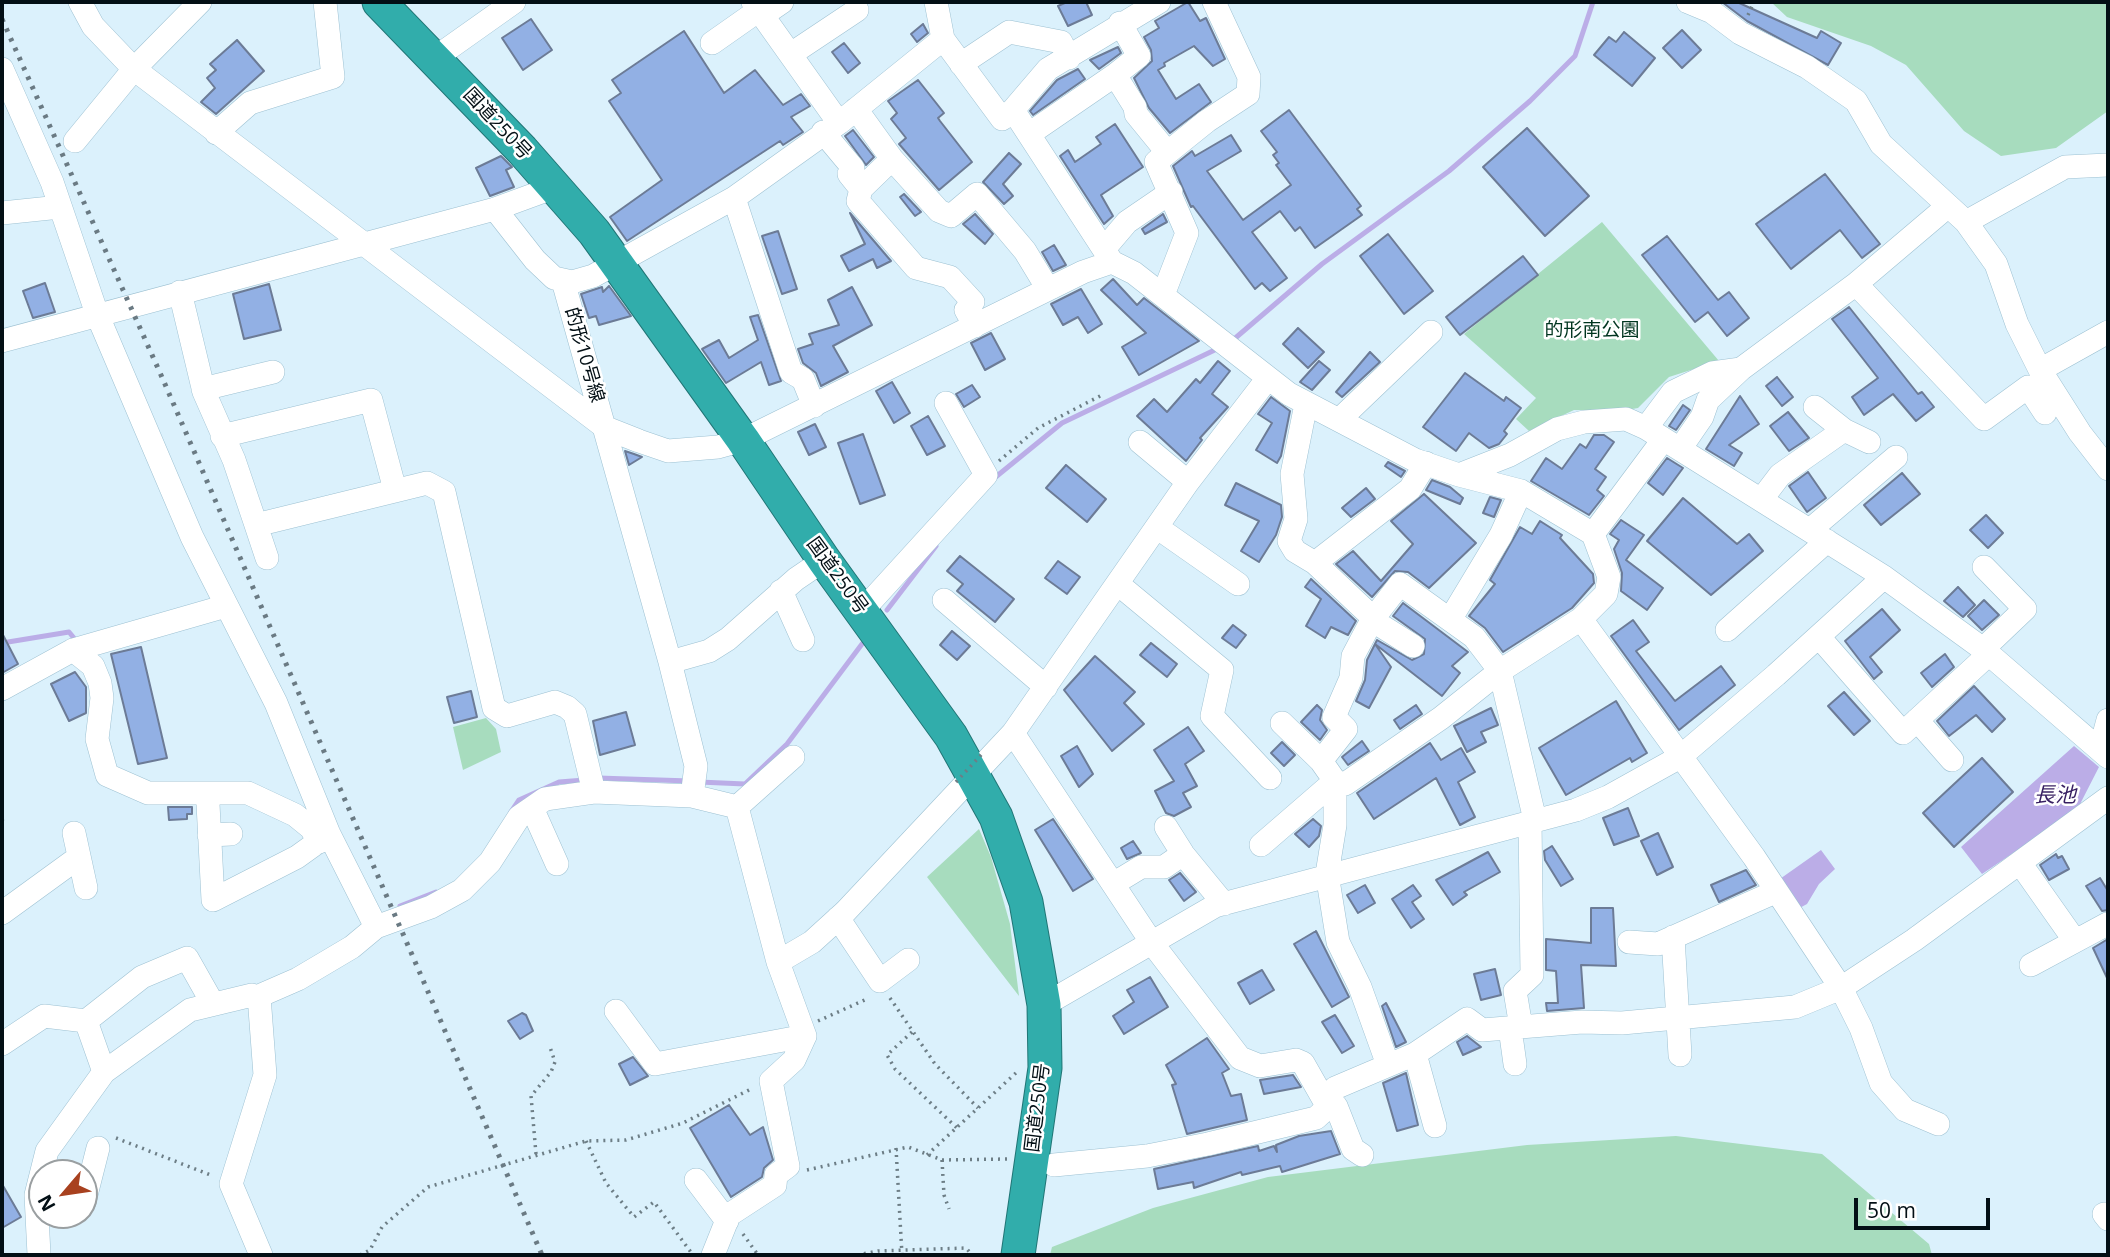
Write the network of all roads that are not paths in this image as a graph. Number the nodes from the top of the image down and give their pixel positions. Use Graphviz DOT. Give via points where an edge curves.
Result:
graph roads {
  1 [pos="80,2"];
  2 [pos="325,2"];
  3 [pos="379,2"];
  4 [pos="514,2"];
  5 [pos="782,2"];
  6 [pos="936,2"];
  7 [pos="1159,2"];
  8 [pos="1213,2"];
  9 [pos="1688,2"];
  10 [pos="195,3"];
  11 [pos="759,9"];
  12 [pos="857,10"];
  13 [pos="1120,23"];
  14 [pos="943,39"];
  15 [pos="712,43"];
  16 [pos="791,54"];
  17 [pos="435,58"];
  18 [pos="1069,58"];
  19 [pos="961,64"];
  20 [pos="2,69"];
  21 [pos="134,69"];
  22 [pos="1115,75"];
  23 [pos="1013,110"];
  24 [pos="839,121"];
  25 [pos="216,133"];
  26 [pos="1028,134"];
  27 [pos="75,141"];
  28 [pos="1167,152"];
  29 [pos="892,159"];
  30 [pos="2108,165"];
  31 [pos="555,187"];
  32 [pos="861,189"];
  33 [pos="1171,192"];
  34 [pos="734,198"];
  35 [pos="60,206"];
  36 [pos="1948,206"];
  37 [pos="495,209"];
  38 [pos="2,214"];
  39 [pos="1966,222"];
  40 [pos="367,244"];
  41 [pos="1108,256"];
  42 [pos="617,262"];
  43 [pos="563,281"];
  44 [pos="1856,284"];
  45 [pos="1048,289"];
  46 [pos="180,292"];
  47 [pos="1163,295"];
  48 [pos="97,314"];
  49 [pos="975,326"];
  50 [pos="1431,331"];
  51 [pos="2108,332"];
  52 [pos="2,341"];
  53 [pos="1741,369"];
  54 [pos="2040,370"];
  55 [pos="273,372"];
  56 [pos="1268,378"];
  57 [pos="203,389"];
  58 [pos="946,403"];
  59 [pos="1306,404"];
  60 [pos="814,406"];
  61 [pos="1815,407"];
  62 [pos="2045,413"];
  63 [pos="1339,420"];
  64 [pos="606,428"];
  65 [pos="1844,430"];
  66 [pos="222,436"];
  67 [pos="1663,439"];
  68 [pos="743,440"];
  69 [pos="1140,442"];
  70 [pos="1869,442"];
  71 [pos="1896,457"];
  72 [pos="1426,463"];
  73 [pos="2108,469"];
  74 [pos="1459,475"];
  75 [pos="1188,482"];
  76 [pos="395,490"];
  77 [pos="1521,491"];
  78 [pos="1761,500"];
  79 [pos="256,525"];
  80 [pos="1158,528"];
  81 [pos="1593,534"];
  82 [pos="1818,536"];
  83 [pos="267,558"];
  84 [pos="824,560"];
  85 [pos="1315,563"];
  86 [pos="1984,567"];
  87 [pos="1884,577"];
  88 [pos="1118,584"];
  89 [pos="1238,584"];
  90 [pos="782,591"];
  91 [pos="944,600"];
  92 [pos="226,606"];
  93 [pos="862,611"];
  94 [pos="1451,618"];
  95 [pos="1581,619"];
  96 [pos="1372,620"];
  97 [pos="1727,630"];
  98 [pos="1819,637"];
  99 [pos="803,640"];
  100 [pos="1413,646"];
  101 [pos="81,647"];
  102 [pos="1986,652"];
  103 [pos="670,662"];
  104 [pos="1500,671"];
  105 [pos="1046,687"];
  106 [pos="2,689"];
  107 [pos="1917,720"];
  108 [pos="2108,720"];
  109 [pos="1282,723"];
  110 [pos="1013,733"];
  111 [pos="2104,753"];
  112 [pos="793,757"];
  113 [pos="1680,757"];
  114 [pos="1952,760"];
  115 [pos="1321,761"];
  116 [pos="971,770"];
  117 [pos="1270,778"];
  118 [pos="1335,781"];
  119 [pos="592,783"];
  120 [pos="693,786"];
  121 [pos="2108,798"];
  122 [pos="208,804"];
  123 [pos="737,807"];
  124 [pos="532,808"];
  125 [pos="1532,820"];
  126 [pos="1166,827"];
  127 [pos="74,833"];
  128 [pos="323,839"];
  129 [pos="1261,845"];
  130 [pos="1183,854"];
  131 [pos="79,857"];
  132 [pos="2021,863"];
  133 [pos="557,864"];
  134 [pos="1327,874"];
  135 [pos="1113,884"];
  136 [pos="86,888"];
  137 [pos="1775,892"];
  138 [pos="1224,904"];
  139 [pos="2,913"];
  140 [pos="838,918"];
  141 [pos="2107,924"];
  142 [pos="376,927"];
  143 [pos="1673,937"];
  144 [pos="2076,941"];
  145 [pos="1629,942"];
  146 [pos="1152,943"];
  147 [pos="908,960"];
  148 [pos="778,962"];
  149 [pos="2031,965"];
  150 [pos="1841,988"];
  151 [pos="252,995"];
  152 [pos="213,1004"];
  153 [pos="1044,1004"];
  154 [pos="616,1011"];
  155 [pos="1676,1018"];
  156 [pos="86,1021"];
  157 [pos="1515,1027"];
  158 [pos="804,1031"];
  159 [pos="2,1044"];
  160 [pos="1415,1054"];
  161 [pos="1680,1055"];
  162 [pos="1515,1064"];
  163 [pos="1388,1065"];
  164 [pos="104,1072"];
  165 [pos="1326,1103"];
  166 [pos="1937,1124"];
  167 [pos="1435,1126"];
  168 [pos="102,1141"];
  169 [pos="1362,1155"];
  170 [pos="45,1159"];
  171 [pos="96,1159"];
  172 [pos="1043,1163"];
  173 [pos="696,1180"];
  174 [pos="727,1221"];
  175 [pos="38,1229"];
  176 [pos="39,1255"];
  177 [pos="261,1255"];
  178 [pos="713,1255"];
  179 [pos="1018,1255"];
  1 -- 21 [label="street" via="93,26"];
  2 -- 25 [label="street" via="333,77 250,103"];
  3 -- 17 [label="highway, 国道250号"];
  4 -- 17 [label="street"];
  5 -- 11 [label="street"];
  6 -- 14 [label="street"];
  7 -- 13 [label="street"];
  8 -- 28 [label="street" via="1250,77 1248,94"];
  9 -- 36 [label="street" via="1807,67 1856,101 1881,144"];
  10 -- 21 [label="street"];
  11 -- 15 [label="street"];
  11 -- 16 [label="street"];
  12 -- 16 [label="street"];
  13 -- 18 [label="street"];
  13 -- 22 [label="street" via="1139,56"];
  14 -- 19 [label="street"];
  14 -- 24 [label="street"];
  16 -- 24 [label="street"];
  17 -- 31 [label="highway, 国道250号"];
  18 -- 19 [label="street" via="1061,42 1009,32"];
  18 -- 23 [label="street" via="1048,69"];
  19 -- 23 [label="street" via="1002,120"];
  20 -- 35 [label="street"];
  21 -- 25 [label="street"];
  21 -- 27 [label="street"];
  22 -- 26 [label="street"];
  22 -- 28 [label="street" via="1136,114"];
  23 -- 26 [label="street"];
  24 -- 29 [label="street"];
  24 -- 32 [label="street" via="853,168 849,174"];
  24 -- 34 [label="street"];
  25 -- 40 [label="street"];
  26 -- 41 [label="street"];
  28 -- 33 [label="street" via="1156,162"];
  29 -- 32 [label="street"];
  29 -- 45 [label="street" via="939,211 951,216 977,194 1025,251"];
  30 -- 39 [label="street" via="2065,167"];
  31 -- 37 [label="street"];
  31 -- 42 [label="highway, 国道250号"];
  32 -- 49 [label="street" via="858,201 916,268 950,277 973,302 966,310"];
  33 -- 41 [label="street" via="1127,222"];
  33 -- 47 [label="street" via="1187,233"];
  34 -- 42 [label="street"];
  34 -- 60 [label="street" via="791,372 803,379"];
  35 -- 38 [label="street"];
  35 -- 48 [label="street"];
  36 -- 39 [label="street"];
  36 -- 44 [label="street"];
  37 -- 40 [label="street"];
  37 -- 43 [label="street" via="535,260"];
  39 -- 54 [label="street" via="1996,264 2017,324"];
  40 -- 46 [label="street"];
  40 -- 64 [label="street"];
  41 -- 45 [label="street"];
  41 -- 47 [label="street"];
  42 -- 43 [label="street" via="593,276"];
  42 -- 68 [label="highway, 国道250号"];
  43 -- 64 [label="street, 的形10号線"];
  44 -- 53 [label="street"];
  44 -- 62 [label="street" via="1984,419 2028,387"];
  45 -- 49 [label="street"];
  46 -- 48 [label="street"];
  46 -- 57 [label="street"];
  47 -- 56 [label="street"];
  48 -- 52 [label="street"];
  48 -- 92 [label="street"];
  49 -- 60 [label="street"];
  50 -- 63 [label="street"];
  51 -- 54 [label="street"];
  53 -- 67 [label="street" via="1708,400 1702,417"];
  53 -- 67 [label="street" via="1712,373 1672,392"];
  54 -- 73 [label="street"];
  55 -- 57 [label="street"];
  56 -- 59 [label="street"];
  56 -- 75 [label="street"];
  57 -- 66 [label="street"];
  58 -- 93 [label="street" via="986,475"];
  59 -- 63 [label="street"];
  59 -- 85 [label="street" via="1293,474 1296,519 1289,541 1295,551"];
  60 -- 68 [label="street"];
  61 -- 65 [label="street"];
  63 -- 72 [label="street"];
  64 -- 68 [label="street" via="668,451"];
  64 -- 103 [label="street, 的形10号線"];
  65 -- 70 [label="street"];
  65 -- 78 [label="street" via="1780,475"];
  66 -- 76 [label="street" via="371,400"];
  66 -- 79 [label="street"];
  67 -- 74 [label="street" via="1626,419 1584,422 1557,429 1510,455"];
  67 -- 78 [label="street"];
  67 -- 81 [label="street"];
  68 -- 84 [label="highway, 国道250号"];
  69 -- 75 [label="street"];
  71 -- 82 [label="street"];
  72 -- 74 [label="street"];
  72 -- 85 [label="street" via="1410,489"];
  74 -- 77 [label="street"];
  75 -- 80 [label="street"];
  76 -- 79 [label="street"];
  76 -- 119 [label="street" via="427,484 444,492 494,708 507,716 555,702 567,707 575,714"];
  77 -- 81 [label="street"];
  77 -- 94 [label="street" via="1501,535"];
  78 -- 82 [label="street"];
  79 -- 83 [label="street"];
  80 -- 88 [label="street"];
  80 -- 89 [label="street"];
  81 -- 95 [label="street" via="1602,552 1608,586 1606,594"];
  82 -- 87 [label="street"];
  82 -- 97 [label="street"];
  84 -- 90 [label="street"];
  84 -- 93 [label="highway, 国道250号"];
  85 -- 96 [label="street"];
  86 -- 102 [label="street" via="2025,609"];
  87 -- 98 [label="street"];
  87 -- 102 [label="street"];
  88 -- 105 [label="street"];
  88 -- 117 [label="street" via="1222,670 1212,716"];
  90 -- 99 [label="street"];
  90 -- 103 [label="street" via="709,651"];
  91 -- 105 [label="street"];
  92 -- 101 [label="street"];
  92 -- 128 [label="street" via="276,703"];
  93 -- 116 [label="highway, 国道250号"];
  94 -- 96 [label="street" via="1400,584"];
  94 -- 104 [label="street" via="1474,637"];
  95 -- 104 [label="street"];
  95 -- 113 [label="street"];
  96 -- 100 [label="street"];
  96 -- 115 [label="street" via="1353,656 1351,678 1334,717 1346,729"];
  98 -- 107 [label="street" via="1903,733"];
  98 -- 113 [label="street"];
  101 -- 106 [label="street"];
  101 -- 128 [label="street" via="100,683 103,698 97,739 107,775 148,793 248,793 295,815"];
  102 -- 107 [label="street"];
  102 -- 111 [label="street"];
  103 -- 120 [label="street, 的形10号線"];
  104 -- 118 [label="street" via="1345,784"];
  104 -- 125 [label="street"];
  105 -- 110 [label="street"];
  107 -- 114 [label="street"];
  108 -- 111 [label="street"];
  109 -- 115 [label="street"];
  110 -- 116 [label="street"];
  110 -- 135 [label="street"];
  112 -- 123 [label="street"];
  113 -- 125 [label="street" via="1608,797"];
  113 -- 137 [label="street"];
  115 -- 118 [label="street"];
  116 -- 140 [label="street"];
  116 -- 153 [label="highway, 国道250号" via="996,817 1026,902"];
  118 -- 129 [label="street"];
  118 -- 134 [label="street" via="1335,825"];
  119 -- 120 [label="street"];
  119 -- 124 [label="street"];
  120 -- 123 [label="street"];
  121 -- 132 [label="street"];
  122 -- 128 [label="street" via="220,835 213,900"];
  123 -- 148 [label="street"];
  124 -- 133 [label="street"];
  124 -- 142 [label="street" via="519,817 490,862 462,890"];
  125 -- 134 [label="street"];
  125 -- 157 [label="street" via="1532,975 1515,991"];
  126 -- 130 [label="street"];
  127 -- 131 [label="street"];
  128 -- 142 [label="street"];
  130 -- 135 [label="street" via="1164,867 1142,867"];
  130 -- 138 [label="street"];
  131 -- 136 [label="street"];
  131 -- 139 [label="street"];
  132 -- 144 [label="street"];
  132 -- 150 [label="street"];
  134 -- 138 [label="street"];
  134 -- 163 [label="street" via="1338,942"];
  135 -- 146 [label="street"];
  137 -- 143 [label="street"];
  137 -- 150 [label="street"];
  138 -- 146 [label="street"];
  140 -- 147 [label="street" via="882,986"];
  140 -- 148 [label="street" via="812,942"];
  141 -- 144 [label="street"];
  142 -- 177 [label="street" via="298,979 259,996 265,1075 231,1184"];
  143 -- 145 [label="street" via="1658,944"];
  143 -- 155 [label="street"];
  144 -- 149 [label="street"];
  146 -- 153 [label="street"];
  146 -- 165 [label="street" via="1240,1058 1260,1066 1303,1063"];
  148 -- 158 [label="street"];
  150 -- 155 [label="street" via="1795,1007"];
  150 -- 166 [label="street" via="1881,1083 1905,1110"];
  151 -- 152 [label="street"];
  152 -- 156 [label="street" via="187,958 142,978"];
  152 -- 164 [label="street" via="190,1010"];
  153 -- 172 [label="highway, 国道250号"];
  154 -- 158 [label="street" via="655,1064"];
  155 -- 157 [label="street"];
  155 -- 161 [label="street"];
  156 -- 159 [label="street" via="44,1016"];
  156 -- 164 [label="street"];
  157 -- 160 [label="street" via="1482,1030 1467,1019"];
  157 -- 162 [label="street"];
  158 -- 174 [label="street" via="794,1060 771,1082 788,1166 776,1175 775,1185 729,1215"];
  160 -- 163 [label="street"];
  160 -- 167 [label="street"];
  163 -- 165 [label="street" via="1335,1088"];
  164 -- 170 [label="street"];
  165 -- 169 [label="street" via="1336,1106 1353,1149"];
  165 -- 172 [label="street" via="1316,1118 1208,1144 1147,1156"];
  168 -- 171 [label="street"];
  172 -- 179 [label="highway, 国道250号"];
  173 -- 174 [label="street"];
  174 -- 178 [label="street"];
  175 -- 176 [label="street"];
}
